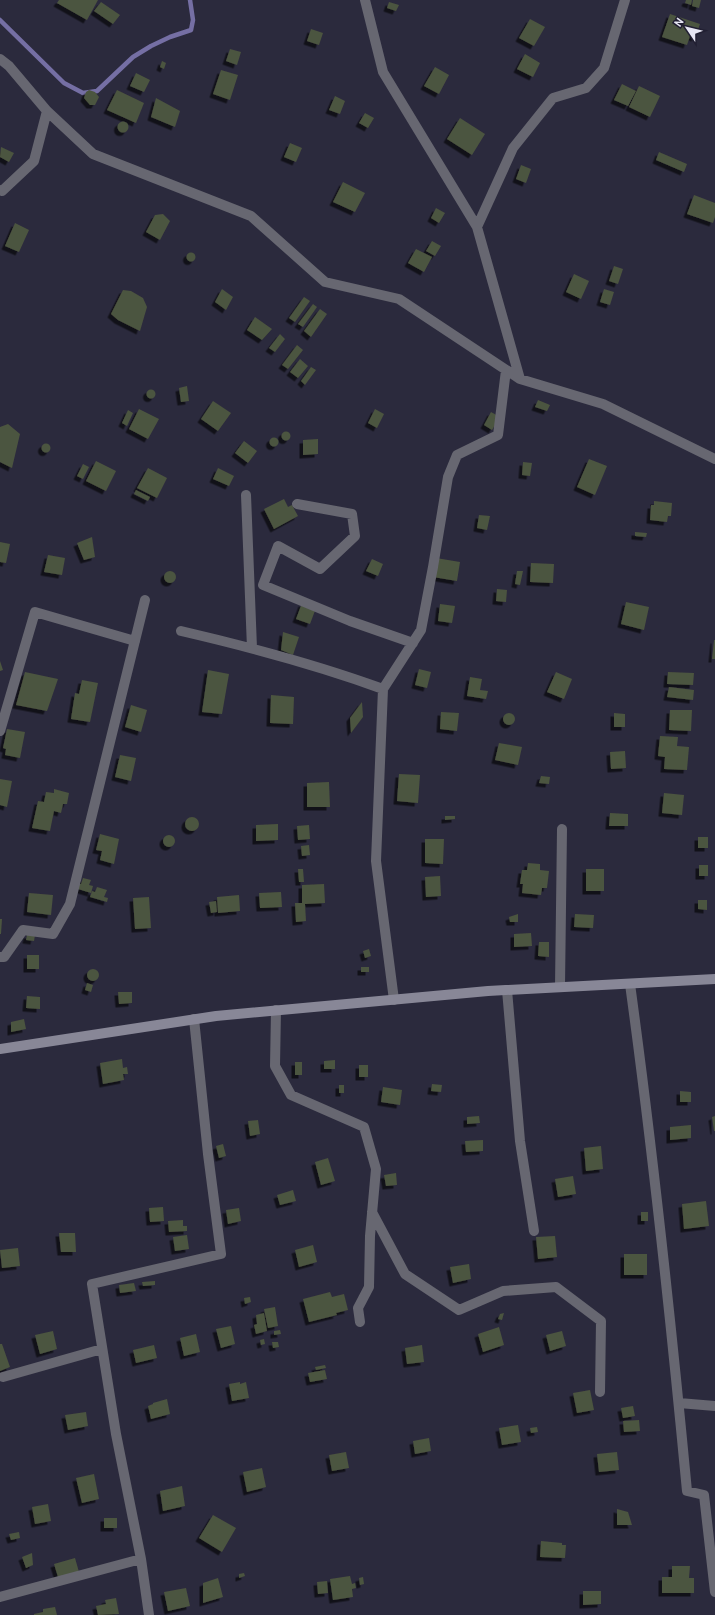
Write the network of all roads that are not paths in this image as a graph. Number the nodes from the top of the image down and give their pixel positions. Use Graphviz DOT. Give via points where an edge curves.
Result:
graph roads {
  1 [pos="365,0"];
  2 [pos="625,0"];
  3 [pos="0,59"];
  4 [pos="47,111"];
  5 [pos="0,190"];
  6 [pos="476,227"];
  7 [pos="506,370"];
  8 [pos="520,379"];
  9 [pos="715,460"];
  10 [pos="246,495"];
  11 [pos="297,504"];
  12 [pos="145,600"];
  13 [pos="181,631"];
  14 [pos="135,641"];
  15 [pos="413,643"];
  16 [pos="252,648"];
  17 [pos="383,689"];
  18 [pos="0,731"];
  19 [pos="562,829"];
  20 [pos="0,957"];
  21 [pos="715,980"];
  22 [pos="630,984"];
  23 [pos="560,986"];
  24 [pos="507,990"];
  25 [pos="394,1000"];
  26 [pos="276,1010"];
  27 [pos="194,1019"];
  28 [pos="0,1049"];
  29 [pos="372,1212"];
  30 [pos="534,1231"];
  31 [pos="360,1322"];
  32 [pos="102,1348"];
  33 [pos="3,1376"];
  34 [pos="600,1392"];
  35 [pos="679,1403"];
  36 [pos="715,1406"];
  37 [pos="141,1559"];
  38 [pos="715,1592"];
  39 [pos="0,1597"];
  40 [pos="148,1615"];
  1 -- 6 [label="street" via="383,72"];
  2 -- 6 [label="street" via="604,68 586,88 553,98 513,148"];
  3 -- 4 [label="street"];
  4 -- 5 [label="street" via="34,161 2,191"];
  4 -- 7 [label="street" via="93,154 250,216 325,282 399,298"];
  6 -- 8 [label="street"];
  7 -- 8 [label="street"];
  7 -- 15 [label="street" via="498,435 457,455 448,477 421,630"];
  8 -- 9 [label="street" via="603,404"];
  10 -- 16 [label="street"];
  11 -- 15 [label="street" via="352,514 355,536 320,569 278,546 263,585 350,621"];
  12 -- 14 [label="street"];
  13 -- 16 [label="street"];
  14 -- 18 [label="street" via="35,612"];
  14 -- 20 [label="street" via="70,904 53,934 23,930 4,957"];
  15 -- 17 [label="street"];
  16 -- 17 [label="street" via="341,673"];
  17 -- 25 [label="street" via="376,861"];
  19 -- 23 [label="street"];
  21 -- 22 [label="main road"];
  22 -- 23 [label="main road"];
  22 -- 35 [label="street"];
  23 -- 24 [label="main road"];
  24 -- 25 [label="main road"];
  24 -- 30 [label="street" via="520,1141"];
  25 -- 26 [label="main road"];
  26 -- 27 [label="main road"];
  26 -- 29 [label="street" via="275,1066 291,1094 364,1127 376,1169"];
  27 -- 28 [label="main road"];
  27 -- 32 [label="street" via="221,1254 92,1284"];
  29 -- 31 [label="street" via="369,1287 358,1308"];
  29 -- 34 [label="street" via="405,1274 459,1310 503,1291 556,1287 601,1321"];
  32 -- 33 [label="street"];
  32 -- 37 [label="street"];
  35 -- 36 [label="street"];
  35 -- 38 [label="street" via="687,1492 704,1495"];
  37 -- 39 [label="street"];
  37 -- 40 [label="street"];
}
